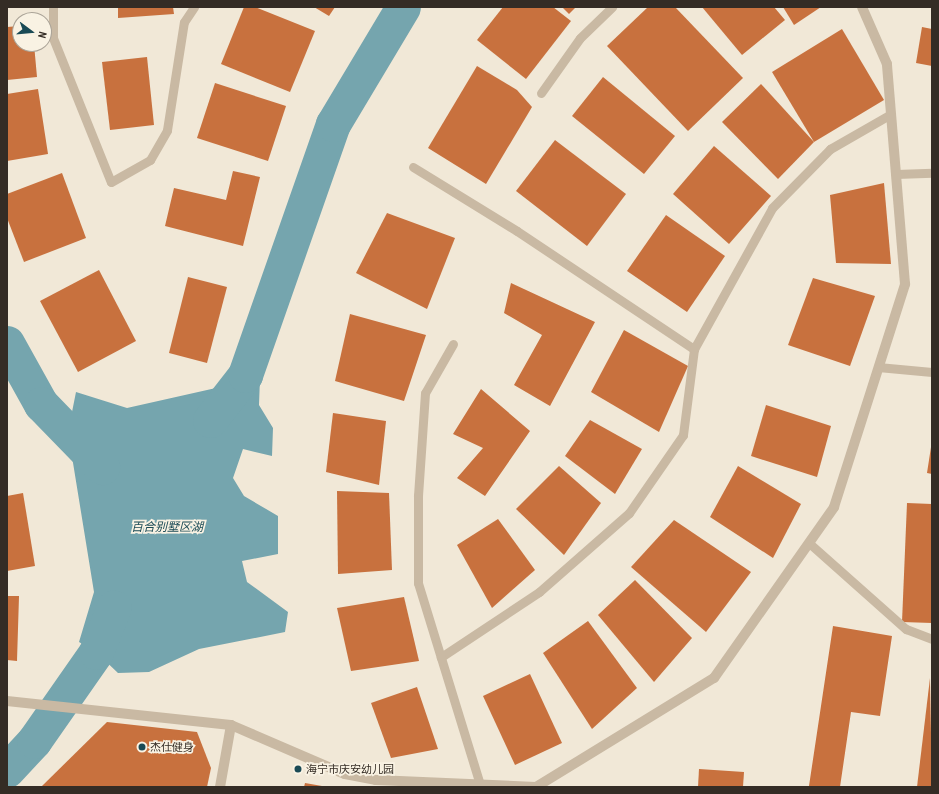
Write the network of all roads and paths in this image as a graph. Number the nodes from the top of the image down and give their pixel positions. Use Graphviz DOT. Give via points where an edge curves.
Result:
graph roads {
  1 [pos="53,7"];
  2 [pos="194,7"];
  3 [pos="612,7"];
  4 [pos="862,7"];
  5 [pos="541,93"];
  6 [pos="891,114"];
  7 [pos="413,167"];
  8 [pos="932,173"];
  9 [pos="896,174"];
  10 [pos="453,344"];
  11 [pos="694,348"];
  12 [pos="878,367"];
  13 [pos="932,372"];
  14 [pos="809,543"];
  15 [pos="932,639"];
  16 [pos="441,657"];
  17 [pos="9,701"];
  18 [pos="231,725"];
  19 [pos="375,783"];
  20 [pos="480,784"];
  21 [pos="220,787"];
  1 -- 2 [label="lane" via="53,38 111,182 150,160 167,130 184,22"];
  3 -- 5 [label="lane" via="580,38"];
  4 -- 6 [label="street" via="887,64"];
  6 -- 9 [label="street"];
  6 -- 11 [label="lane" via="830,149 772,208"];
  7 -- 11 [label="lane" via="517,231"];
  8 -- 9 [label="lane"];
  9 -- 12 [label="street" via="905,284"];
  10 -- 16 [label="lane" via="425,393 418,496 418,583"];
  11 -- 16 [label="lane" via="683,435 629,513 539,592"];
  12 -- 13 [label="lane"];
  12 -- 14 [label="street" via="834,507"];
  14 -- 15 [label="lane" via="906,629"];
  14 -- 20 [label="street" via="714,678 536,787"];
  16 -- 20 [label="lane"];
  17 -- 18 [label="street"];
  18 -- 19 [label="street" via="345,774"];
  18 -- 21 [label="street"];
  19 -- 20 [label="street"];
}
